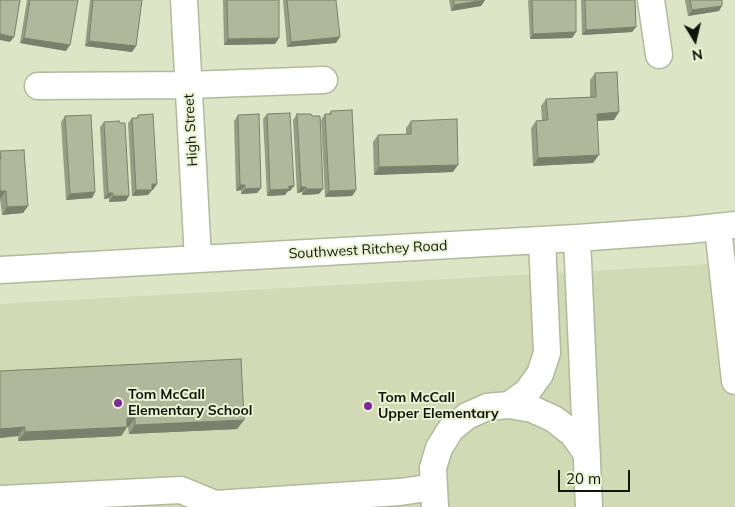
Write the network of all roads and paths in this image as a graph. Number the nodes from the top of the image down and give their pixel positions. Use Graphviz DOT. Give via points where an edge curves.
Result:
graph roads {
  1 [pos="184,0"];
  2 [pos="650,0"];
  3 [pos="659,55"];
  4 [pos="324,80"];
  5 [pos="188,85"];
  6 [pos="38,86"];
  7 [pos="727,226"];
  8 [pos="576,238"];
  9 [pos="542,240"];
  10 [pos="198,259"];
  11 [pos="0,270"];
  12 [pos="735,382"];
  13 [pos="508,405"];
  14 [pos="587,454"];
  15 [pos="435,497"];
  16 [pos="2,499"];
  17 [pos="215,506"];
  18 [pos="589,507"];
  1 -- 5 [label="street, High Street"];
  2 -- 3 [label="street"];
  4 -- 5 [label="street"];
  5 -- 6 [label="street"];
  5 -- 10 [label="street, High Street"];
  7 -- 8 [label="street, Southwest Ritchey Road"];
  7 -- 12 [label="street"];
  8 -- 9 [label="street, Southwest Ritchey Road"];
  8 -- 14 [label="street"];
  9 -- 10 [label="street, Southwest Ritchey Road"];
  9 -- 13 [label="street" via="547,353 536,380 527,392"];
  10 -- 11 [label="street, Southwest Ritchey Road"];
  13 -- 14 [label="street" via="532,409 554,419 573,434"];
  13 -- 15 [label="street" via="487,407 467,416 451,429 439,448 433,468"];
  14 -- 18 [label="street"];
  15 -- 17 [label="street" via="400,492"];
  16 -- 17 [label="street" via="182,490"];
}
